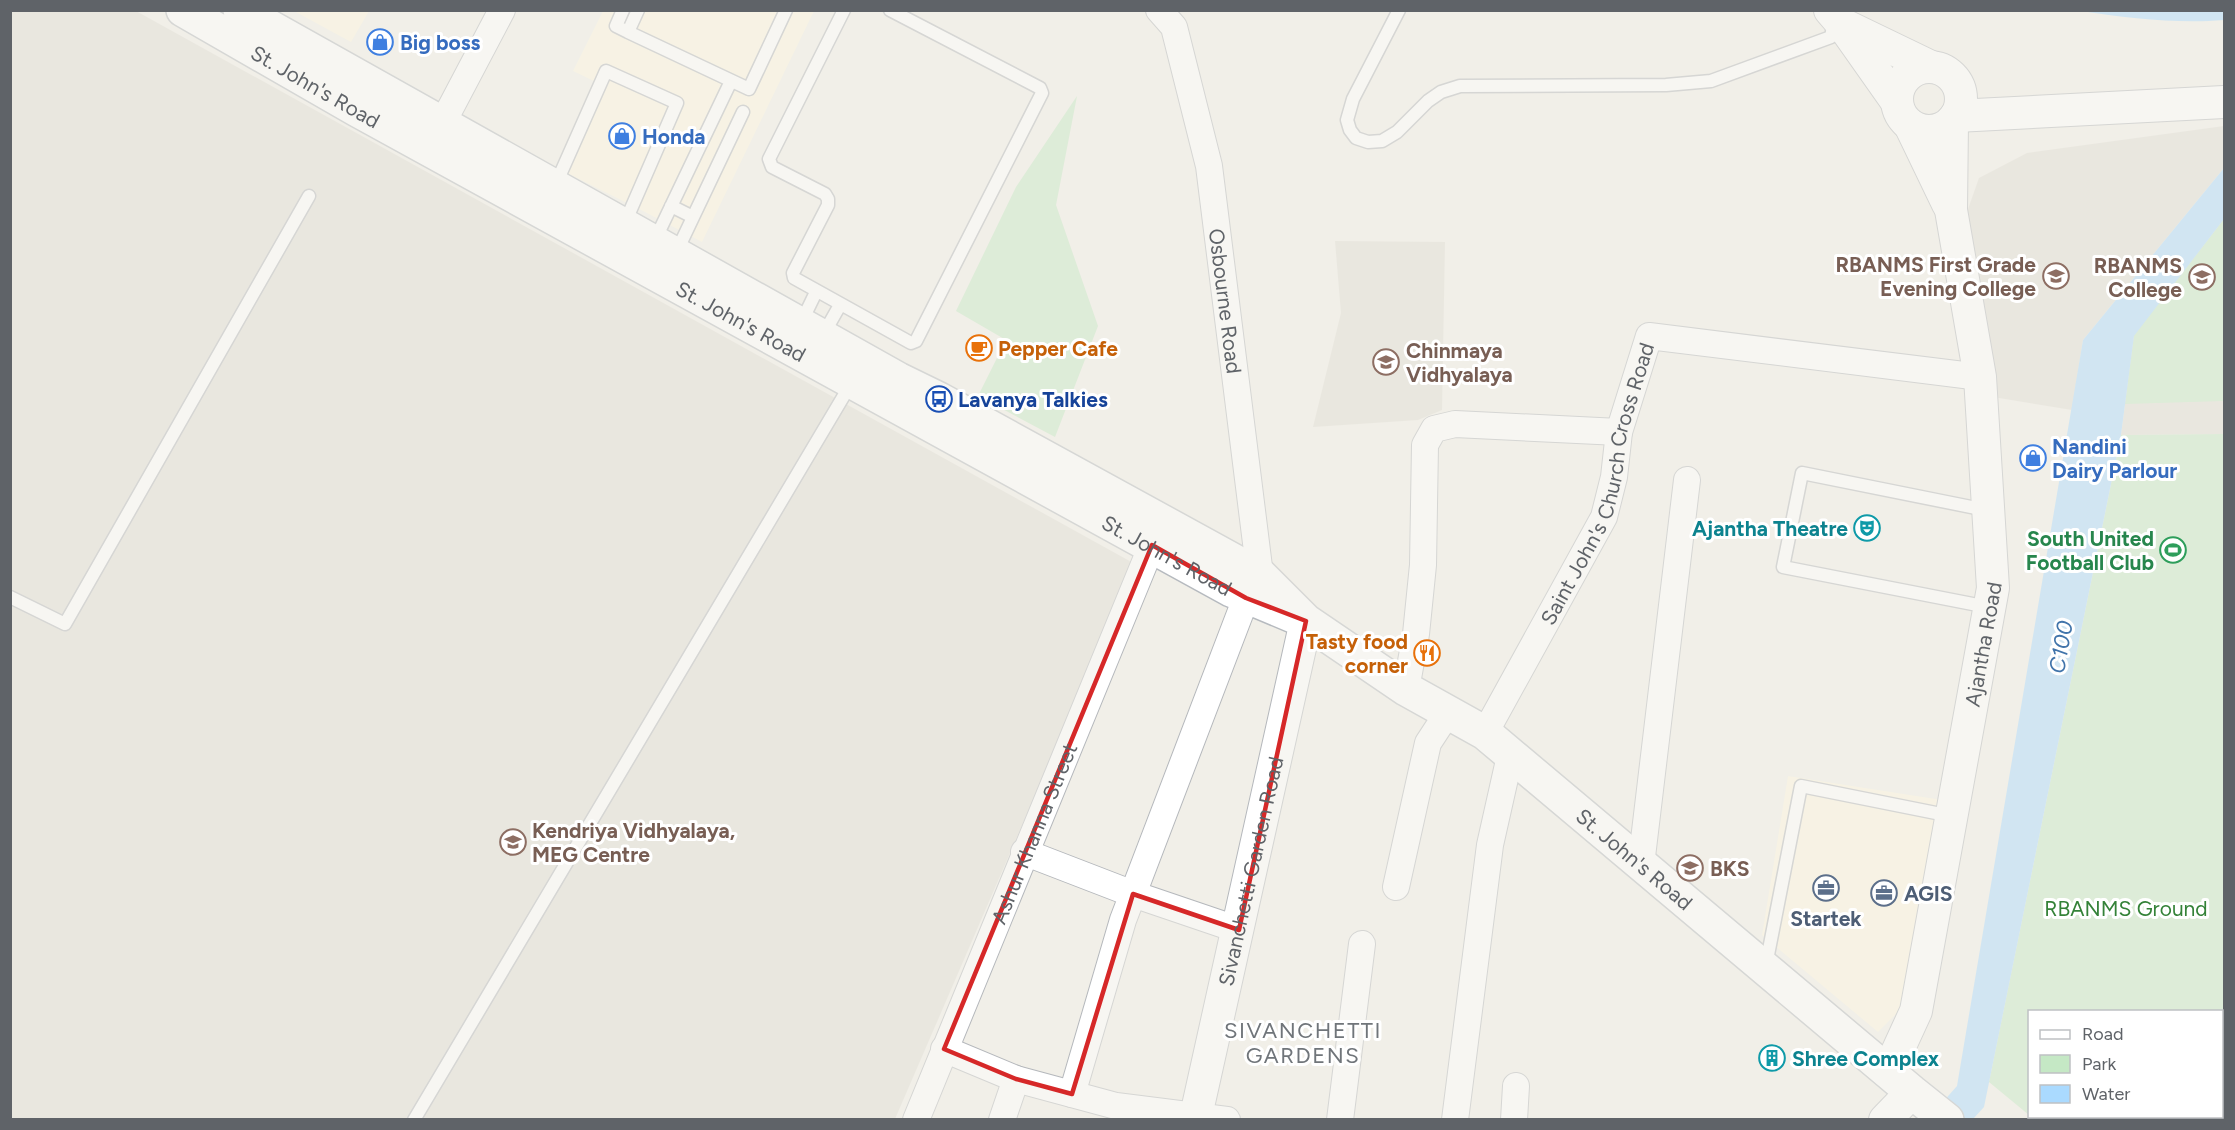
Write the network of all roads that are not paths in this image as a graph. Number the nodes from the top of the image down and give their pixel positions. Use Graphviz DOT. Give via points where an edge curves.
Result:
graph roads {
  1 [pos="183,10"];
  2 [pos="240,10"];
  3 [pos="502,10"];
  4 [pos="623,10"];
  5 [pos="638,10"];
  6 [pos="786,10"];
  7 [pos="844,10"];
  8 [pos="890,10"];
  9 [pos="1159,10"];
  10 [pos="1399,10"];
  11 [pos="1836,17"];
  12 [pos="628,32"];
  13 [pos="1939,70"];
  14 [pos="730,81"];
  15 [pos="2224,102"];
  16 [pos="2024,111"];
  17 [pos="743,112"];
  18 [pos="1903,114"];
  19 [pos="1954,119"];
  20 [pos="442,124"];
  21 [pos="555,188"];
  22 [pos="309,196"];
  23 [pos="671,206"];
  24 [pos="1951,210"];
  25 [pos="693,217"];
  26 [pos="623,226"];
  27 [pos="665,249"];
  28 [pos="816,292"];
  29 [pos="840,305"];
  30 [pos="812,330"];
  31 [pos="1980,376"];
  32 [pos="853,381"];
  33 [pos="1619,432"];
  34 [pos="1687,480"];
  35 [pos="1986,510"];
  36 [pos="1152,545"];
  37 [pos="1253,591"];
  38 [pos="10,597"];
  39 [pos="1989,608"];
  40 [pos="1306,621"];
  41 [pos="1406,689"];
  42 [pos="1447,714"];
  43 [pos="1485,734"];
  44 [pos="1510,756"];
  45 [pos="1951,816"];
  46 [pos="1024,852"];
  47 [pos="1641,865"];
  48 [pos="1396,887"];
  49 [pos="1133,894"];
  50 [pos="1239,930"];
  51 [pos="1362,944"];
  52 [pos="1765,969"];
  53 [pos="944,1049"];
  54 [pos="1016,1079"];
  55 [pos="1516,1086"];
  56 [pos="1072,1094"];
  57 [pos="1918,1096"];
  58 [pos="1114,1113"];
  59 [pos="1195,1118"];
  60 [pos="414,1119"];
  61 [pos="916,1119"];
  62 [pos="1002,1119"];
  63 [pos="1227,1119"];
  64 [pos="1340,1119"];
  65 [pos="1455,1119"];
  66 [pos="1514,1119"];
  67 [pos="1885,1119"];
  1 -- 32 [label="main road, St. John's Road" via="357,110"];
  2 -- 20 [label="main road, St. John's Road"];
  3 -- 20 [label="street"];
  4 -- 12 [label="lane" via="616,26"];
  5 -- 12 [label="lane"];
  6 -- 14 [label="lane" via="749,89"];
  7 -- 28 [label="lane" via="769,159 772,167 828,199 793,273 794,278"];
  8 -- 29 [label="lane" via="1041,88 1042,93 916,340 907,342"];
  9 -- 37 [label="street, Osbourne Road" via="1174,27 1209,166"];
  10 -- 11 [label="lane" via="1353,99 1347,120 1356,138 1368,142 1382,141 1397,132 1428,101 1460,86 1666,85 1711,81 1831,37"];
  11 -- 13 [label="street"];
  11 -- 18 [label="street"];
  12 -- 14 [label="lane"];
  13 -- 16 [label="street"];
  13 -- 18 [label="street" via="1913,71 1900,84"];
  13 -- 19 [label="street" via="1959,88 1960,107"];
  14 -- 23 [label="lane"];
  15 -- 16 [label="street"];
  16 -- 19 [label="street"];
  17 -- 25 [label="lane"];
  18 -- 19 [label="street" via="1927,131"];
  18 -- 24 [label="street"];
  19 -- 24 [label="street"];
  20 -- 21 [label="main road, St. John's Road"];
  21 -- 26 [label="main road, St. John's Road"];
  21 -- 26 [label="lane" via="606,71 677,103"];
  22 -- 38 [label="lane" via="65,624"];
  23 -- 25 [label="lane"];
  23 -- 27 [label="lane"];
  24 -- 31 [label="street, Ajantha Road"];
  25 -- 27 [label="lane"];
  26 -- 27 [label="main road, St. John's Road"];
  27 -- 30 [label="main road, St. John's Road"];
  28 -- 29 [label="lane"];
  28 -- 30 [label="lane"];
  29 -- 30 [label="lane"];
  30 -- 37 [label="main road, St. John's Road" via="939,399"];
  31 -- 33 [label="street, Saint John's Church Cross Road" via="1648,336"];
  31 -- 35 [label="street, Ajantha Road"];
  32 -- 36 [label="main road, St. John's Road"];
  32 -- 60 [label="lane"];
  33 -- 41 [label="street" via="1455,424 1434,429 1425,445 1423,565"];
  33 -- 43 [label="street, Saint John's Church Cross Road" via="1604,517"];
  34 -- 47 [label="street"];
  35 -- 39 [label="street, Ajantha Road" via="1993,588"];
  35 -- 39 [label="lane" via="1802,473 1783,567"];
  36 -- 37 [label="main road, St. John's Road"];
  36 -- 46 [label="street, Ashur Khanna Street"];
  37 -- 40 [label="main road, St. John's Road"];
  37 -- 49 [label="street"];
  39 -- 45 [label="street, Ajantha Road"];
  40 -- 41 [label="main road, St. John's Road"];
  40 -- 50 [label="street, Sivanchetti Garden Road"];
  41 -- 42 [label="main road, St. John's Road"];
  42 -- 43 [label="main road, St. John's Road"];
  42 -- 48 [label="street" via="1428,743"];
  43 -- 44 [label="main road, St. John's Road"];
  44 -- 47 [label="main road, St. John's Road"];
  44 -- 65 [label="street" via="1490,845"];
  45 -- 52 [label="lane" via="1801,786"];
  45 -- 57 [label="street, Ajantha Road" via="1916,1011"];
  46 -- 49 [label="street"];
  46 -- 53 [label="street, Ashur Khanna Street"];
  47 -- 52 [label="main road, St. John's Road"];
  49 -- 50 [label="street"];
  49 -- 56 [label="street"];
  50 -- 59 [label="street, Sivanchetti Garden Road"];
  51 -- 64 [label="street"];
  52 -- 57 [label="main road, St. John's Road"];
  53 -- 54 [label="street"];
  53 -- 61 [label="street, Ashur Khanna Street"];
  54 -- 56 [label="street"];
  54 -- 62 [label="street"];
  55 -- 66 [label="street"];
  56 -- 58 [label="street"];
  57 -- 67 [label="street"];
  58 -- 59 [label="street"];
  59 -- 63 [label="street"];
}
